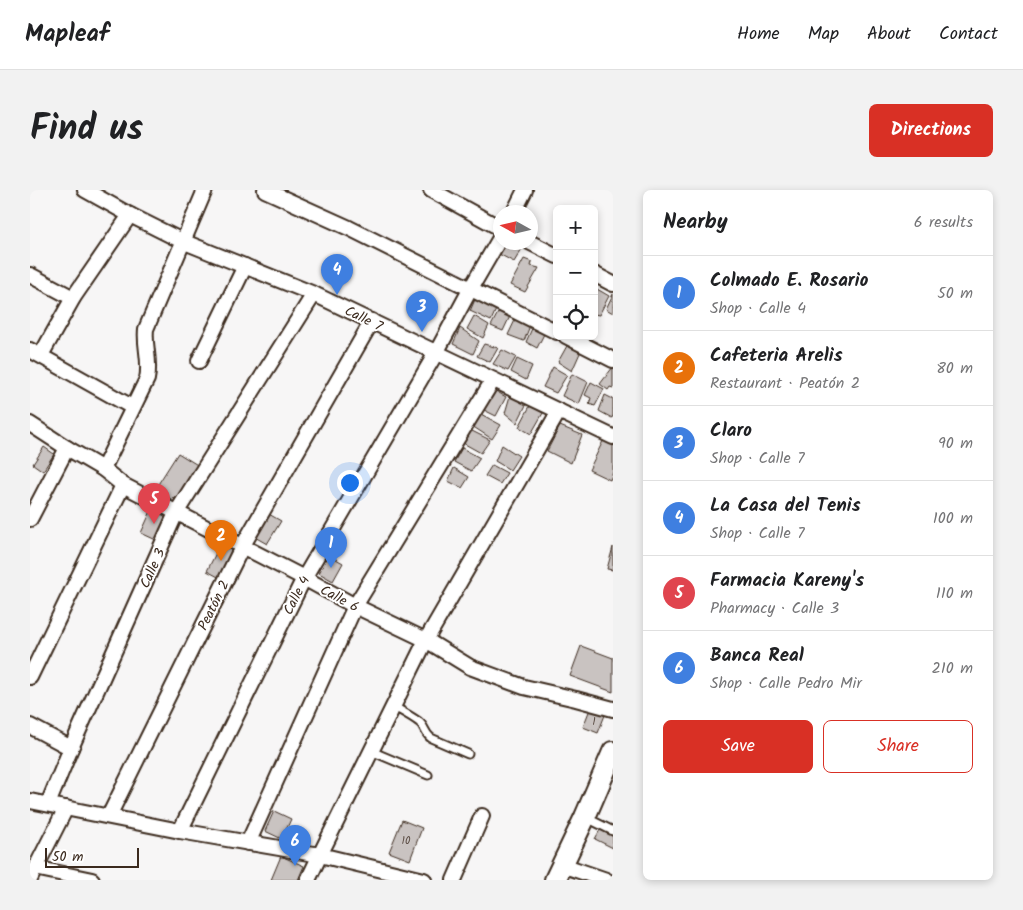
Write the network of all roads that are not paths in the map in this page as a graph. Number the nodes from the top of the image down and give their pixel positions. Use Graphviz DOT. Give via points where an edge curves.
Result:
graph roads {
  1 [pos="85,190"];
  2 [pos="205,190"];
  3 [pos="265,190"];
  4 [pos="433,190"];
  5 [pos="525,190"];
  6 [pos="518,205"];
  7 [pos="130,215"];
  8 [pos="493,224"];
  9 [pos="182,241"];
  10 [pos="538,246"];
  11 [pos="493,250"];
  12 [pos="553,254"];
  13 [pos="245,266"];
  14 [pos="30,275"];
  15 [pos="598,276"];
  16 [pos="613,284"];
  17 [pos="471,288"];
  18 [pos="314,294"];
  19 [pos="73,298"];
  20 [pos="372,321"];
  21 [pos="553,330"];
  22 [pos="574,340"];
  23 [pos="36,352"];
  24 [pos="436,353"];
  25 [pos="613,360"];
  26 [pos="200,361"];
  27 [pos="493,380"];
  28 [pos="132,407"];
  29 [pos="559,410"];
  30 [pos="30,424"];
  31 [pos="613,437"];
  32 [pos="66,448"];
  33 [pos="103,469"];
  34 [pos="123,485"];
  35 [pos="33,503"];
  36 [pos="176,513"];
  37 [pos="30,519"];
  38 [pos="242,547"];
  39 [pos="304,578"];
  40 [pos="355,606"];
  41 [pos="426,640"];
  42 [pos="30,677"];
  43 [pos="393,706"];
  44 [pos="613,709"];
  45 [pos="30,726"];
  46 [pos="71,748"];
  47 [pos="371,751"];
  48 [pos="613,752"];
  49 [pos="468,754"];
  50 [pos="428,775"];
  51 [pos="30,801"];
  52 [pos="48,804"];
  53 [pos="66,808"];
  54 [pos="109,816"];
  55 [pos="482,816"];
  56 [pos="585,817"];
  57 [pos="180,831"];
  58 [pos="613,831"];
  59 [pos="248,843"];
  60 [pos="320,855"];
  61 [pos="559,872"];
  62 [pos="32,874"];
  63 [pos="92,880"];
  64 [pos="308,880"];
  65 [pos="424,880"];
  66 [pos="454,880"];
  67 [pos="606,880"];
  1 -- 7 [label="street, Calle 7"];
  2 -- 9 [label="street"];
  3 -- 17 [label="street"];
  4 -- 8 [label="street"];
  5 -- 6 [label="street"];
  7 -- 9 [label="street, Calle 7"];
  7 -- 19 [label="street"];
  9 -- 13 [label="street, Calle 7"];
  9 -- 28 [label="street" via="146,329 147,379"];
  10 -- 12 [label="street"];
  11 -- 17 [label="street, Calle 4"];
  13 -- 18 [label="street, Calle 7"];
  13 -- 26 [label="street"];
  14 -- 19 [label="street"];
  15 -- 16 [label="street"];
  17 -- 21 [label="street"];
  17 -- 24 [label="street, Calle 4"];
  18 -- 20 [label="street, Calle 7"];
  18 -- 36 [label="street, Calle 3"];
  19 -- 23 [label="street"];
  20 -- 24 [label="street, Calle 7"];
  20 -- 38 [label="street, Peatón 2"];
  22 -- 25 [label="street"];
  23 -- 28 [label="street"];
  24 -- 27 [label="street, Calle 7"];
  24 -- 39 [label="street, Calle 4"];
  27 -- 29 [label="street, Calle 7"];
  27 -- 40 [label="street"];
  28 -- 33 [label="street"];
  29 -- 31 [label="street, Calle 7"];
  29 -- 41 [label="street"];
  30 -- 32 [label="street, Calle 6"];
  32 -- 33 [label="street, Calle 6"];
  32 -- 35 [label="street"];
  33 -- 34 [label="street, Calle 6"];
  34 -- 36 [label="street, Calle 6"];
  34 -- 42 [label="street"];
  35 -- 37 [label="street"];
  36 -- 38 [label="street, Calle 6"];
  36 -- 46 [label="street, Calle 3"];
  38 -- 39 [label="street, Calle 6"];
  38 -- 54 [label="street, Peatón 2"];
  39 -- 40 [label="street, Calle 6"];
  39 -- 57 [label="street, Calle 4"];
  40 -- 41 [label="street, Calle 6"];
  40 -- 59 [label="street"];
  41 -- 43 [label="street"];
  41 -- 44 [label="street, Calle 6" via="470,666 524,687"];
  43 -- 47 [label="street"];
  43 -- 49 [label="lane" via="419,722 431,738"];
  45 -- 46 [label="street"];
  46 -- 52 [label="street, Calle 3"];
  47 -- 50 [label="lane"];
  47 -- 60 [label="street"];
  48 -- 56 [label="street"];
  51 -- 52 [label="street"];
  52 -- 53 [label="street"];
  53 -- 54 [label="street"];
  53 -- 62 [label="street"];
  54 -- 57 [label="street"];
  55 -- 66 [label="street"];
  56 -- 58 [label="lane"];
  56 -- 61 [label="street"];
  57 -- 59 [label="street"];
  59 -- 60 [label="street"];
  60 -- 64 [label="street"];
  60 -- 65 [label="street"];
  61 -- 67 [label="street"];
  62 -- 63 [label="street"];
}
